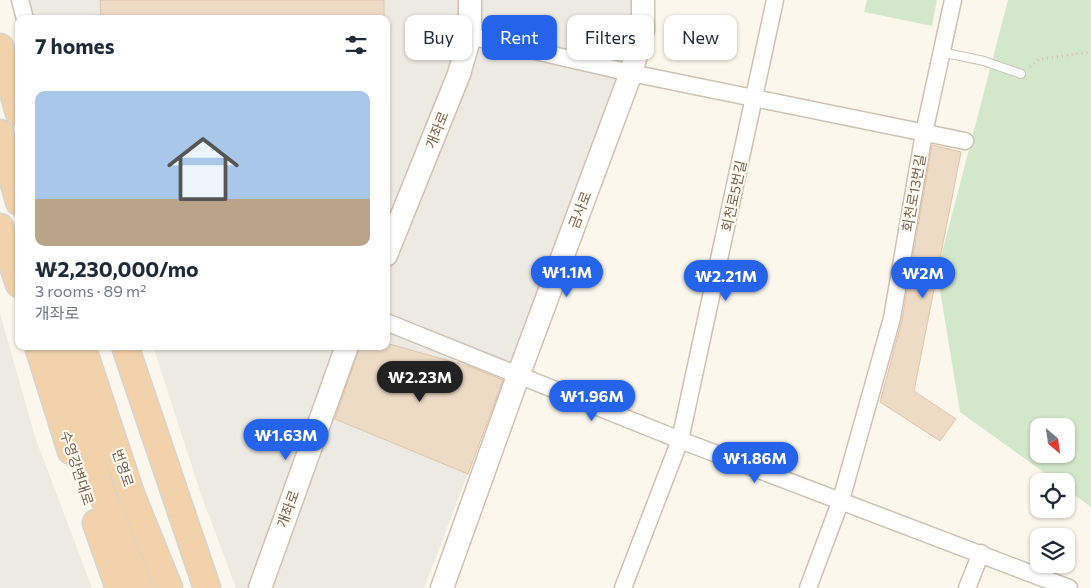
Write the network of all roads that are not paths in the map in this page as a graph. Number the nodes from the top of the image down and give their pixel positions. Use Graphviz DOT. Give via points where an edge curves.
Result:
graph roads {
  1 [pos="20,0"];
  2 [pos="470,0"];
  3 [pos="643,0"];
  4 [pos="775,0"];
  5 [pos="953,0"];
  6 [pos="24,15"];
  7 [pos="470,15"];
  8 [pos="472,36"];
  9 [pos="0,47"];
  10 [pos="941,52"];
  11 [pos="463,60"];
  12 [pos="631,73"];
  13 [pos="1021,74"];
  14 [pos="755,98"];
  15 [pos="15,100"];
  16 [pos="0,125"];
  17 [pos="0,133"];
  18 [pos="924,133"];
  19 [pos="965,141"];
  20 [pos="15,145"];
  21 [pos="15,187"];
  22 [pos="0,227"];
  23 [pos="390,245"];
  24 [pos="15,272"];
  25 [pos="390,324"];
  26 [pos="39,350"];
  27 [pos="60,350"];
  28 [pos="83,350"];
  29 [pos="125,350"];
  30 [pos="346,350"];
  31 [pos="518,376"];
  32 [pos="680,440"];
  33 [pos="840,500"];
  34 [pos="980,553"];
  35 [pos="118,588"];
  36 [pos="140,588"];
  37 [pos="169,588"];
  38 [pos="207,588"];
  39 [pos="260,588"];
  40 [pos="442,588"];
  41 [pos="623,588"];
  42 [pos="808,588"];
  43 [pos="967,588"];
  44 [pos="1069,588"];
  1 -- 6 [label="street"];
  2 -- 7 [label="main road, 개좌로"];
  3 -- 12 [label="main road, 금사로" via="643,30"];
  4 -- 14 [label="street, 회천로5번길"];
  5 -- 10 [label="street, 회천로13번길"];
  8 -- 12 [label="street"];
  9 -- 15 [label="highway"];
  10 -- 13 [label="lane" via="984,61"];
  10 -- 18 [label="street, 회천로13번길"];
  11 -- 23 [label="main road, 개좌로"];
  12 -- 14 [label="street"];
  12 -- 31 [label="main road, 금사로"];
  14 -- 18 [label="street"];
  14 -- 32 [label="street, 회천로5번길"];
  16 -- 20 [label="highway"];
  17 -- 21 [label="highway"];
  18 -- 19 [label="street"];
  18 -- 33 [label="street, 회천로13번길" via="892,318"];
  22 -- 24 [label="highway"];
  25 -- 31 [label="street"];
  26 -- 35 [label="highway, 수영강변대로"];
  27 -- 36 [label="highway, 번영로" via="101,491"];
  28 -- 37 [label="highway, 번영로" via="131,494"];
  29 -- 38 [label="highway"];
  30 -- 39 [label="main road, 개좌로"];
  31 -- 32 [label="street"];
  31 -- 40 [label="main road, 금사로"];
  32 -- 33 [label="street"];
  32 -- 41 [label="street, 회천로5번길"];
  33 -- 34 [label="street"];
  33 -- 42 [label="street, 회천로13번길"];
  34 -- 43 [label="street"];
  34 -- 44 [label="street"];
}
